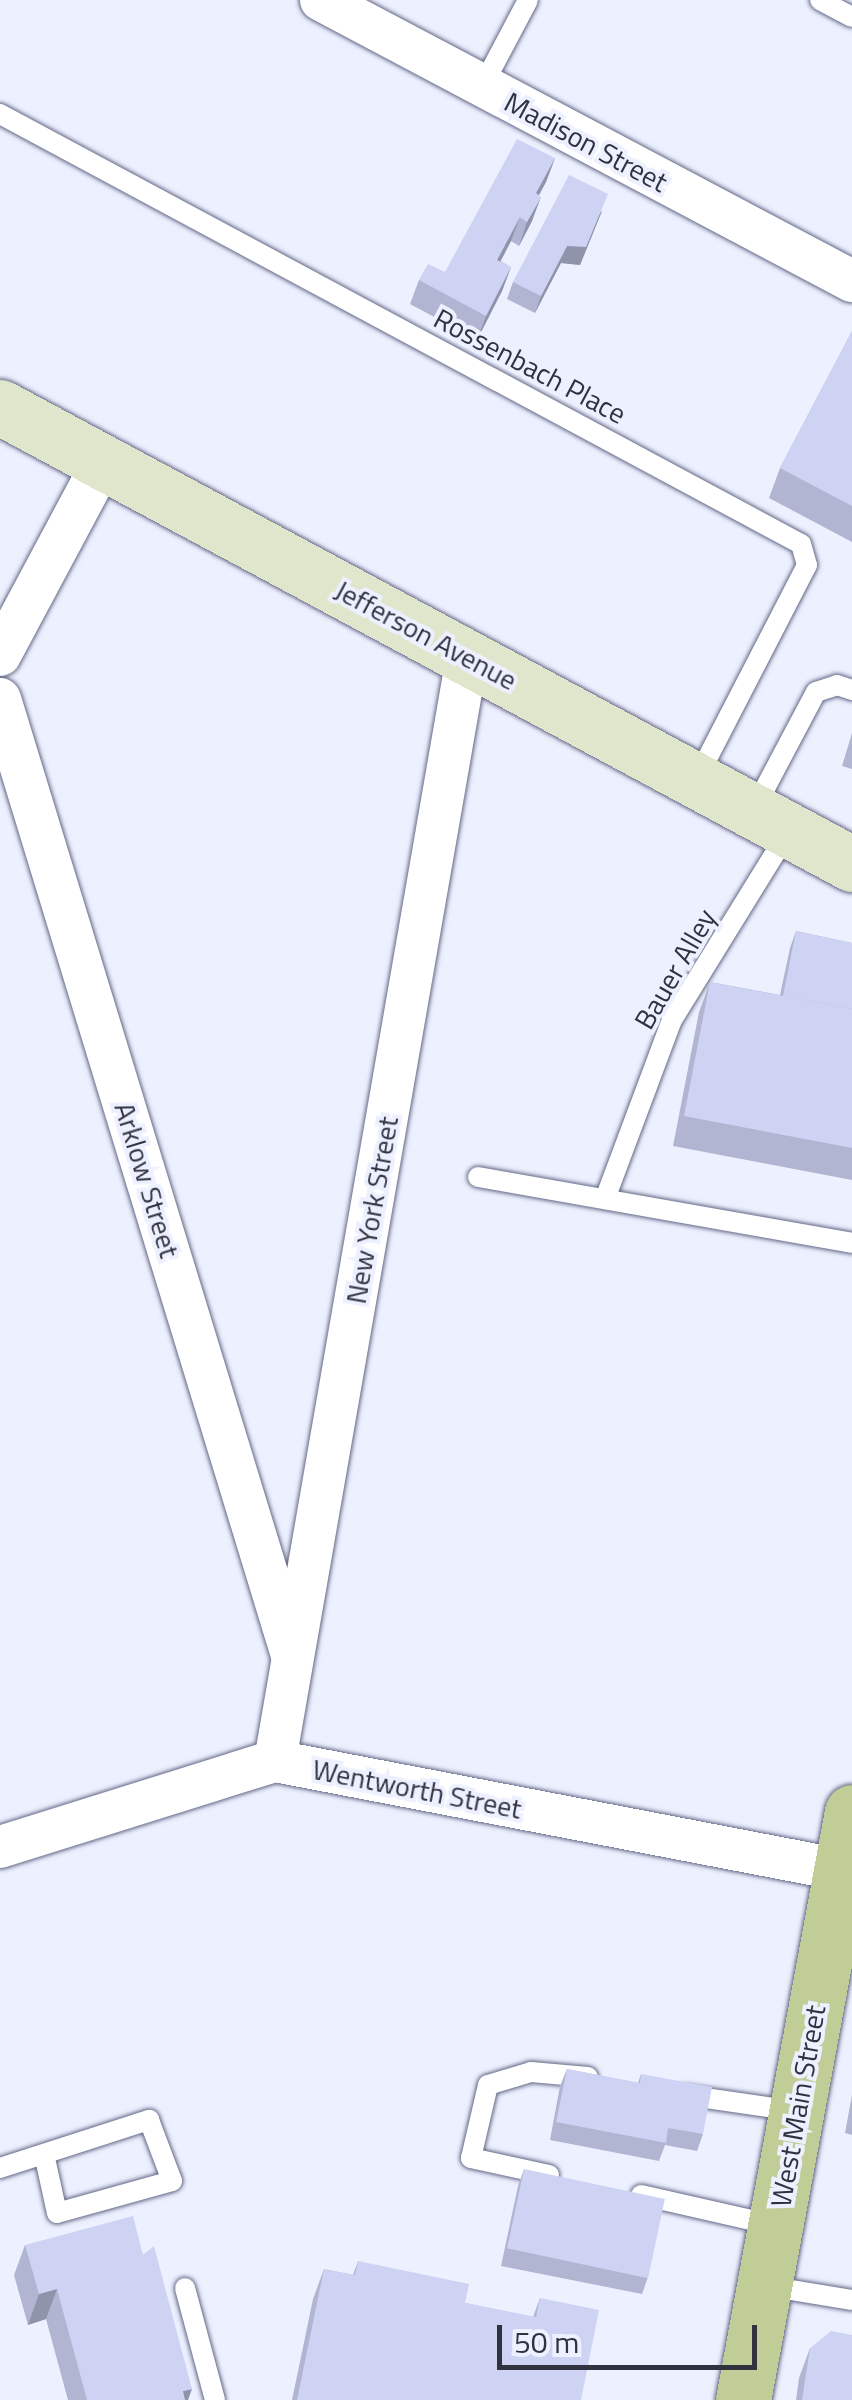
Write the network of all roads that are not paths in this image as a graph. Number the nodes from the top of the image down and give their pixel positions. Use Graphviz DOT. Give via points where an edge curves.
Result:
graph roads {
  1 [pos="321,0"];
  2 [pos="528,0"];
  3 [pos="820,0"];
  4 [pos="852,17"];
  5 [pos="482,87"];
  6 [pos="0,114"];
  7 [pos="852,282"];
  8 [pos="0,406"];
  9 [pos="102,462"];
  10 [pos="0,654"];
  11 [pos="467,657"];
  12 [pos="852,690"];
  13 [pos="0,699"];
  14 [pos="696,780"];
  15 [pos="771,820"];
  16 [pos="852,864"];
  17 [pos="478,1177"];
  18 [pos="605,1199"];
  19 [pos="852,1242"];
  20 [pos="294,1662"];
  21 [pos="275,1762"];
  22 [pos="848,1841"];
  23 [pos="0,1847"];
  24 [pos="840,1944"];
  25 [pos="606,2080"];
  26 [pos="658,2091"];
  27 [pos="797,2111"];
  28 [pos="44,2154"];
  29 [pos="0,2168"];
  30 [pos="581,2182"];
  31 [pos="617,2190"];
  32 [pos="776,2226"];
  33 [pos="765,2286"];
  34 [pos="185,2288"];
  35 [pos="852,2300"];
  36 [pos="215,2400"];
  37 [pos="743,2400"];
  1 -- 5 [label="street, Madison Street"];
  2 -- 5 [label="lane"];
  3 -- 4 [label="lane"];
  5 -- 7 [label="street, Madison Street"];
  6 -- 14 [label="lane, Rossenbach Place" via="800,544 806,566"];
  8 -- 9 [label="main road, Jefferson Avenue"];
  9 -- 10 [label="street"];
  9 -- 11 [label="main road, Jefferson Avenue"];
  11 -- 14 [label="main road, Jefferson Avenue"];
  11 -- 20 [label="street, New York Street"];
  12 -- 15 [label="lane, Bauer Alley" via="837,685 816,692"];
  13 -- 20 [label="street, Arklow Street"];
  14 -- 15 [label="main road, Jefferson Avenue"];
  15 -- 16 [label="main road, Jefferson Avenue"];
  15 -- 18 [label="lane, Bauer Alley" via="672,1020"];
  17 -- 18 [label="lane"];
  18 -- 19 [label="lane"];
  20 -- 21 [label="street, New York Street"];
  21 -- 22 [label="street, Wentworth Street"];
  21 -- 23 [label="street, Wentworth Street"];
  22 -- 24 [label="main road, West Main Street"];
  24 -- 27 [label="main road, West Main Street"];
  25 -- 30 [label="lane" via="531,2072 488,2086 471,2158"];
  26 -- 27 [label="lane"];
  27 -- 32 [label="main road, West Main Street"];
  28 -- 28 [label="lane" via="149,2120 172,2181 58,2213"];
  28 -- 29 [label="lane"];
  31 -- 32 [label="lane"];
  32 -- 33 [label="main road, West Main Street"];
  33 -- 35 [label="lane"];
  33 -- 37 [label="main road, West Main Street"];
  34 -- 36 [label="lane"];
}
